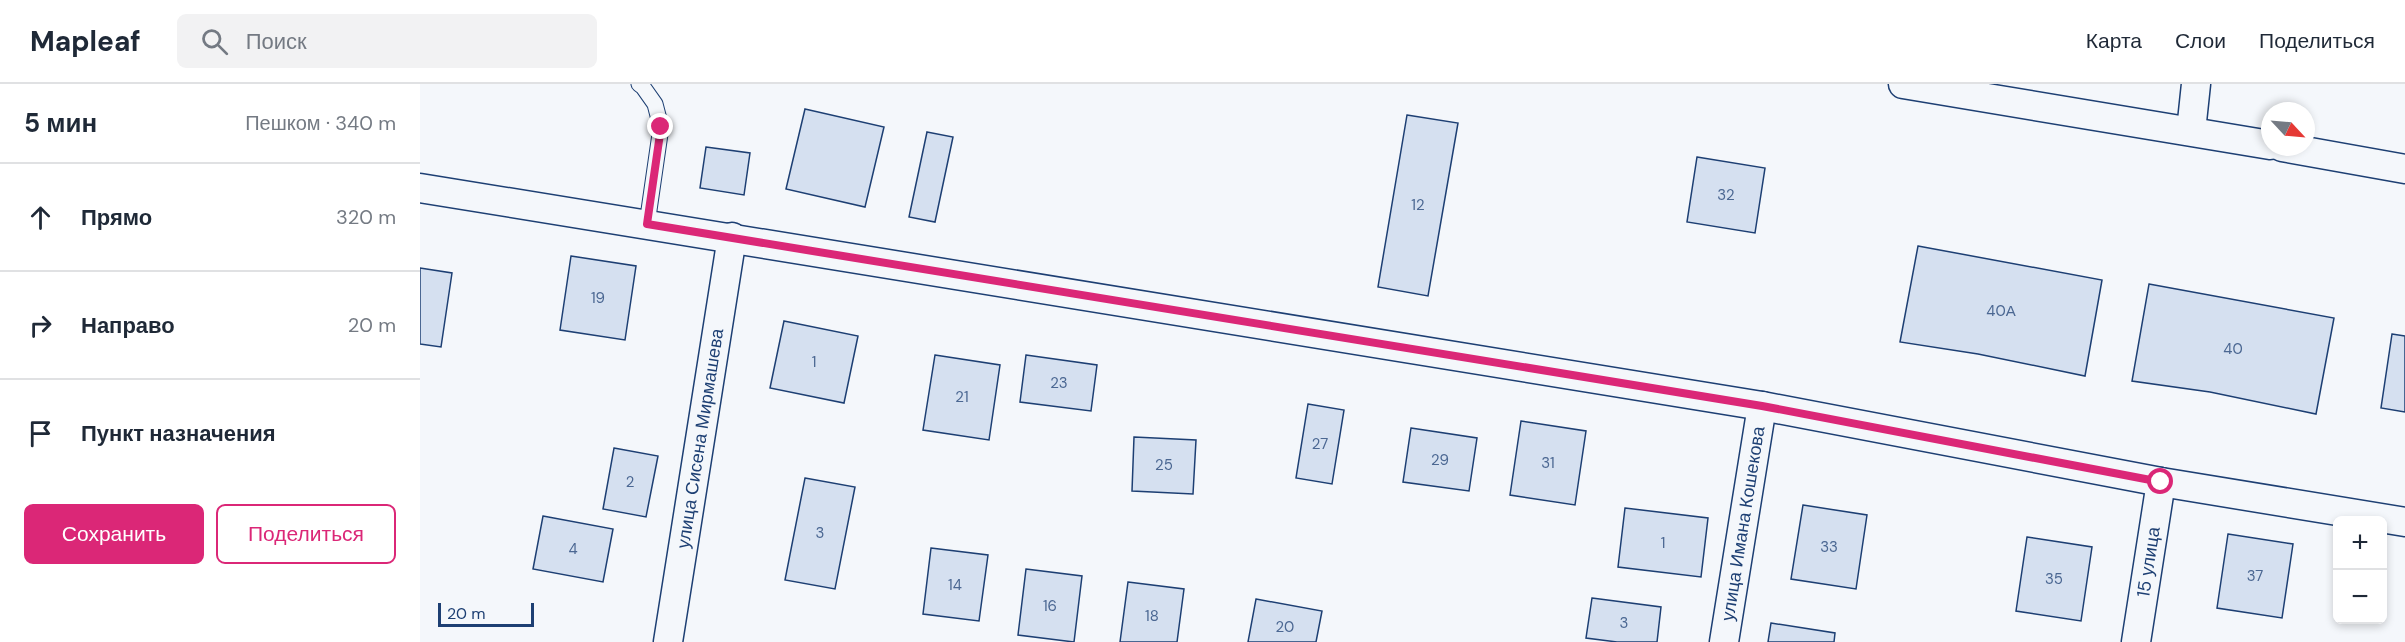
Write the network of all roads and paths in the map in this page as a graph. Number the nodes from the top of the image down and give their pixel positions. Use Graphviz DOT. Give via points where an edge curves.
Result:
graph roads {
  1 [pos="639,84"];
  2 [pos="1903,84"];
  3 [pos="2196,84"];
  4 [pos="2191,131"];
  5 [pos="2261,143"];
  6 [pos="2315,153"];
  7 [pos="2405,169"];
  8 [pos="420,188"];
  9 [pos="647,224"];
  10 [pos="732,237"];
  11 [pos="1762,406"];
  12 [pos="2161,482"];
  13 [pos="2405,522"];
  14 [pos="668,642"];
  15 [pos="1724,642"];
  16 [pos="2136,642"];
  1 -- 9 [label="lane" via="655,104 661,127"];
  2 -- 4 [label="street"];
  3 -- 4 [label="street"];
  4 -- 5 [label="street"];
  6 -- 7 [label="street"];
  8 -- 9 [label="street"];
  9 -- 10 [label="street"];
  10 -- 11 [label="street"];
  10 -- 14 [label="street, улица Сисена Мирмашева"];
  11 -- 12 [label="street"];
  11 -- 15 [label="street, улица Имана Кошекова"];
  12 -- 13 [label="street"];
  12 -- 16 [label="street, 15 улица"];
}
